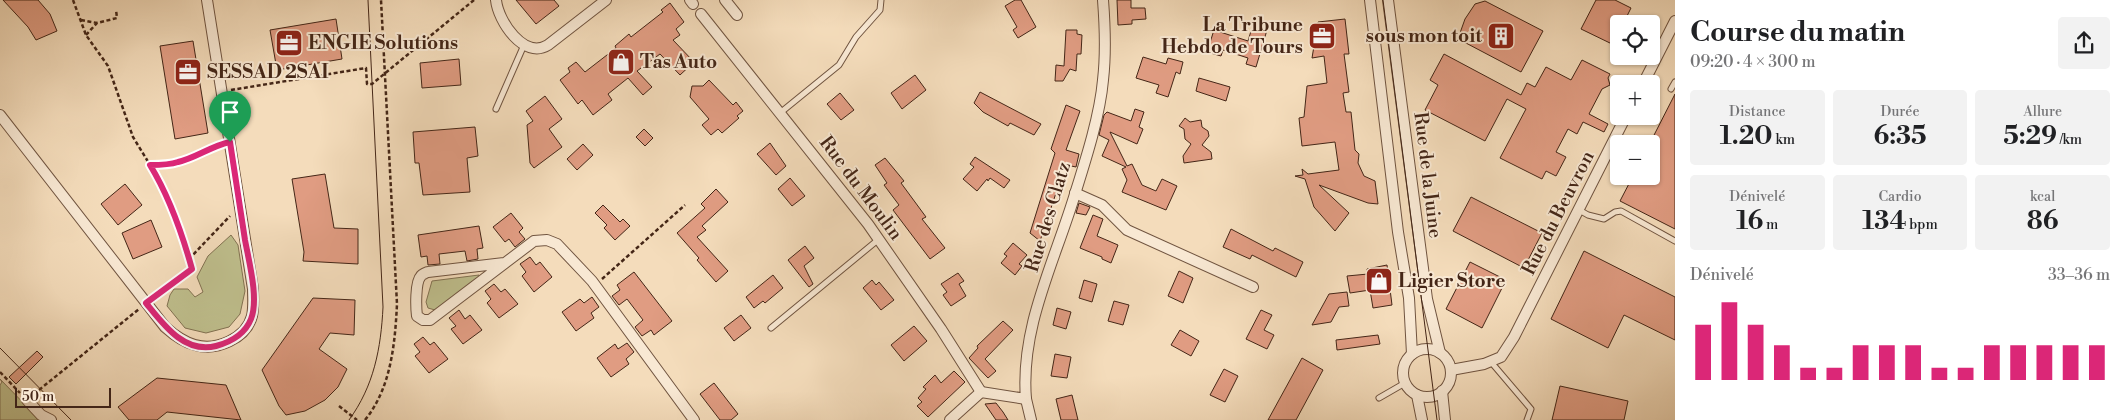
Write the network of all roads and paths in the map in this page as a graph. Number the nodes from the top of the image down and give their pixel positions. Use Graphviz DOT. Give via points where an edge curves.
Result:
graph roads {
  1 [pos="73,0"];
  2 [pos="207,0"];
  3 [pos="381,0"];
  4 [pos="474,0"];
  5 [pos="496,0"];
  6 [pos="606,0"];
  7 [pos="725,0"];
  8 [pos="881,0"];
  9 [pos="1103,0"];
  10 [pos="1370,0"];
  11 [pos="1388,0"];
  12 [pos="116,10"];
  13 [pos="701,14"];
  14 [pos="737,15"];
  15 [pos="80,20"];
  16 [pos="1675,21"];
  17 [pos="96,23"];
  18 [pos="86,35"];
  19 [pos="524,46"];
  20 [pos="386,72"];
  21 [pos="1648,75"];
  22 [pos="1675,82"];
  23 [pos="1671,89"];
  24 [pos="222,91"];
  25 [pos="496,109"];
  26 [pos="780,113"];
  27 [pos="0,115"];
  28 [pos="1622,125"];
  29 [pos="230,142"];
  30 [pos="150,165"];
  31 [pos="1075,193"];
  32 [pos="685,205"];
  33 [pos="240,206"];
  34 [pos="1579,210"];
  35 [pos="879,239"];
  36 [pos="1675,241"];
  37 [pos="189,259"];
  38 [pos="504,263"];
  39 [pos="596,285"];
  40 [pos="1253,287"];
  41 [pos="146,303"];
  42 [pos="771,328"];
  43 [pos="1440,353"];
  44 [pos="1412,354"];
  45 [pos="1491,361"];
  46 [pos="1451,370"];
  47 [pos="0,372"];
  48 [pos="1405,384"];
  49 [pos="981,392"];
  50 [pos="1442,392"];
  51 [pos="1417,395"];
  52 [pos="1380,398"];
  53 [pos="1026,399"];
  54 [pos="27,400"];
  55 [pos="339,406"];
  56 [pos="51,420"];
  57 [pos="357,420"];
  58 [pos="365,420"];
  59 [pos="694,420"];
  60 [pos="950,420"];
  61 [pos="1031,420"];
  62 [pos="1422,420"];
  63 [pos="1445,420"];
  64 [pos="1527,420"];
  1 -- 15 [label="path"];
  2 -- 24 [label="street"];
  3 -- 20 [label="path"];
  4 -- 20 [label="path"];
  5 -- 19 [label="street" via="498,12"];
  6 -- 19 [label="street" via="542,48"];
  7 -- 14 [label="street"];
  8 -- 26 [label="lane" via="880,10 856,37 839,65"];
  9 -- 31 [label="street, Rue des Clatz" via="1103,80"];
  10 -- 44 [label="street, Rue de la Juine" via="1409,298"];
  11 -- 43 [label="street, Rue de la Juine" via="1426,299"];
  12 -- 17 [label="path" via="117,18"];
  13 -- 26 [label="street, Rue du Moulin"];
  15 -- 17 [label="path"];
  15 -- 18 [label="path"];
  16 -- 21 [label="street"];
  17 -- 18 [label="path"];
  18 -- 30 [label="path" via="108,66 133,137"];
  19 -- 25 [label="lane"];
  20 -- 24 [label="path" via="372,84 367,84 366,68"];
  20 -- 58 [label="path" via="397,313 394,349 385,381 375,407"];
  22 -- 23 [label="lane"];
  24 -- 29 [label="street"];
  26 -- 35 [label="street, Rue du Moulin"];
  27 -- 41 [label="street"];
  28 -- 34 [label="street, Rue du Beuvron"];
  29 -- 30 [label="path" via="178,162"];
  29 -- 33 [label="street"];
  30 -- 37 [label="path" via="172,211"];
  31 -- 40 [label="street" via="1102,204 1127,230"];
  31 -- 53 [label="street, Rue des Clatz" via="1029,336 1024,378"];
  32 -- 39 [label="path"];
  33 -- 37 [label="path"];
  33 -- 41 [label="street" via="254,304 252,318 240,336 207,347 185,342 165,327"];
  34 -- 36 [label="lane" via="1604,219 1621,211"];
  34 -- 45 [label="street, Rue du Beuvron" via="1514,337 1501,357"];
  35 -- 42 [label="lane"];
  35 -- 49 [label="street, Rue du Moulin"];
  37 -- 41 [label="path" via="192,269"];
  38 -- 38 [label="street" via="428,272 421,276 417,316 430,320"];
  38 -- 39 [label="street" via="534,241 547,240 557,244"];
  39 -- 59 [label="street"];
  41 -- 54 [label="path"];
  43 -- 44 [label="street" via="1427,349"];
  43 -- 46 [label="street, Rue de la Juine"];
  44 -- 48 [label="street, Rue de la Juine" via="1403,368"];
  45 -- 46 [label="street, Rue du Beuvron"];
  45 -- 64 [label="lane" via="1531,409"];
  46 -- 50 [label="street"];
  47 -- 54 [label="path"];
  48 -- 51 [label="street"];
  48 -- 52 [label="lane"];
  49 -- 53 [label="street"];
  49 -- 60 [label="street"];
  50 -- 51 [label="street" via="1433,396"];
  50 -- 63 [label="street"];
  51 -- 62 [label="street"];
  53 -- 61 [label="street, Rue des Clatz"];
  54 -- 56 [label="street" via="41,415"];
  55 -- 57 [label="path"];
}
